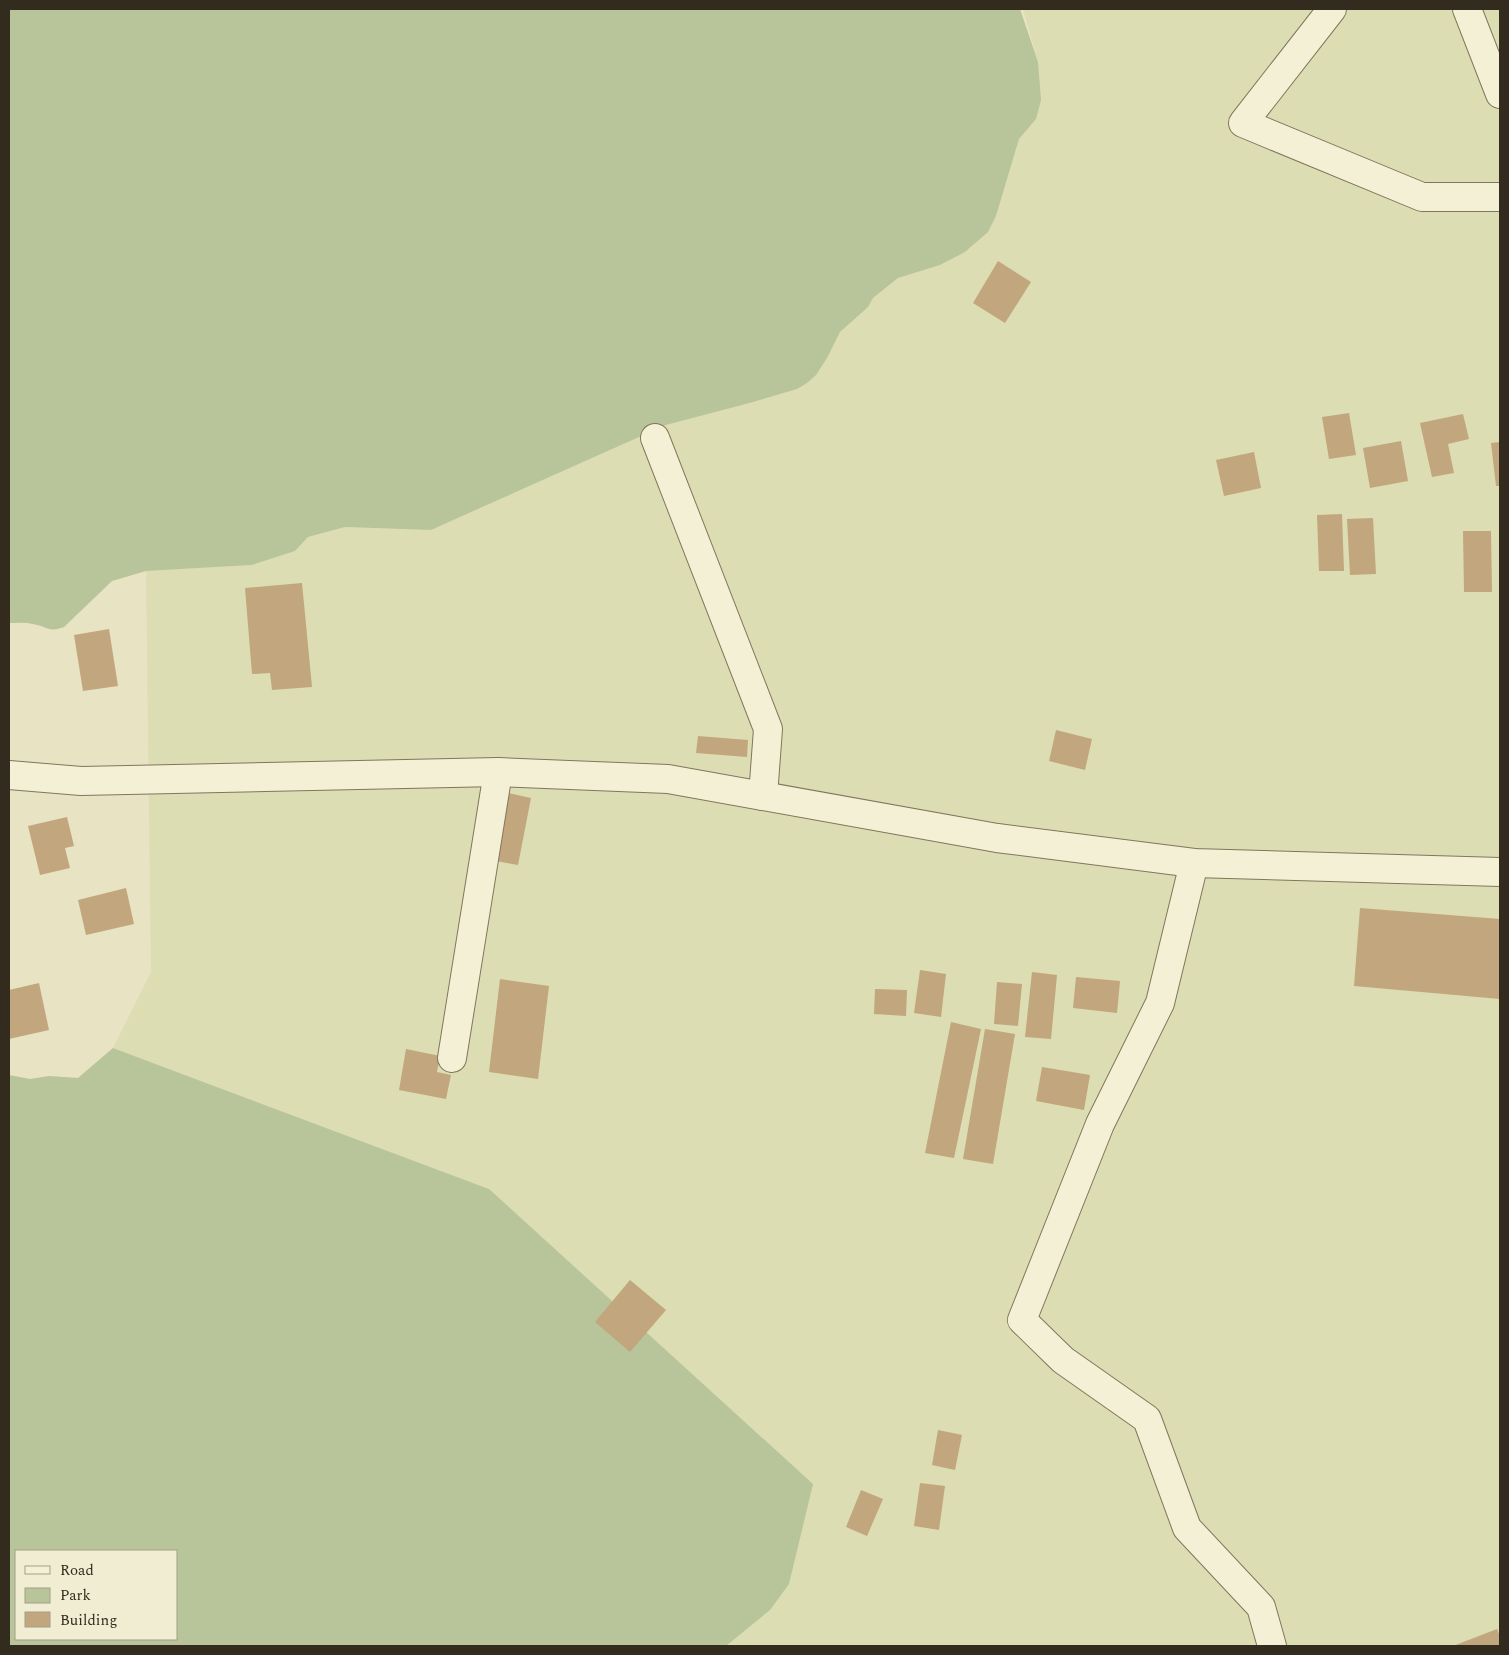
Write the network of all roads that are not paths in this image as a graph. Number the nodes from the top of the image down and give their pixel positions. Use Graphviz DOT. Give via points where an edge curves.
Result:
graph roads {
  1 [pos="1332,9"];
  2 [pos="1467,9"];
  3 [pos="1500,94"];
  4 [pos="1500,197"];
  5 [pos="655,438"];
  6 [pos="498,772"];
  7 [pos="9,775"];
  8 [pos="763,796"];
  9 [pos="1194,863"];
  10 [pos="1500,872"];
  11 [pos="452,1058"];
  12 [pos="1272,1646"];
  1 -- 4 [label="street" via="1243,123 1422,197"];
  2 -- 3 [label="street"];
  5 -- 8 [label="street" via="768,729"];
  6 -- 7 [label="street" via="81,781"];
  6 -- 8 [label="street" via="668,779"];
  6 -- 11 [label="street"];
  8 -- 9 [label="street" via="997,838"];
  9 -- 10 [label="street"];
  9 -- 12 [label="street" via="1160,1003 1100,1124 1022,1320 1062,1360 1147,1419 1187,1528 1262,1607"];
}
